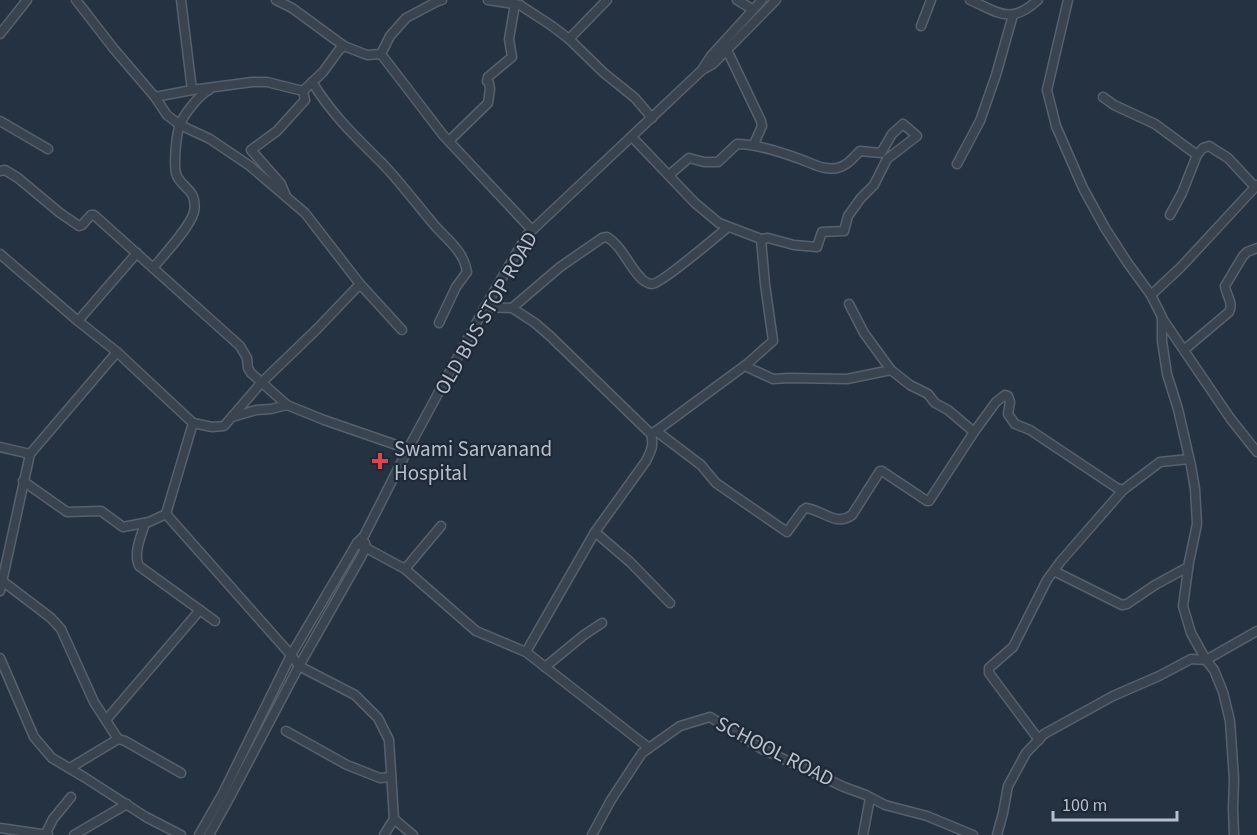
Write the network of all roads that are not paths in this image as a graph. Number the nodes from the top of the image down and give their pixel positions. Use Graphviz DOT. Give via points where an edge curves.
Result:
graph roads {
  1 [pos="27,0"];
  2 [pos="76,0"];
  3 [pos="181,0"];
  4 [pos="276,0"];
  5 [pos="442,0"];
  6 [pos="488,0"];
  7 [pos="607,0"];
  8 [pos="737,0"];
  9 [pos="762,0"];
  10 [pos="777,0"];
  11 [pos="931,0"];
  12 [pos="970,0"];
  13 [pos="1038,0"];
  14 [pos="1068,1"];
  15 [pos="517,3"];
  16 [pos="294,4"];
  17 [pos="752,9"];
  18 [pos="1013,15"];
  19 [pos="921,26"];
  20 [pos="0,34"];
  21 [pos="569,39"];
  22 [pos="344,46"];
  23 [pos="727,50"];
  24 [pos="381,54"];
  25 [pos="701,70"];
  26 [pos="312,82"];
  27 [pos="215,87"];
  28 [pos="192,90"];
  29 [pos="303,91"];
  30 [pos="155,97"];
  31 [pos="1103,97"];
  32 [pos="652,118"];
  33 [pos="0,121"];
  34 [pos="180,125"];
  35 [pos="632,136"];
  36 [pos="449,141"];
  37 [pos="754,144"];
  38 [pos="48,149"];
  39 [pos="1197,155"];
  40 [pos="957,164"];
  41 [pos="0,171"];
  42 [pos="669,175"];
  43 [pos="1256,186"];
  44 [pos="287,199"];
  45 [pos="1170,215"];
  46 [pos="728,227"];
  47 [pos="532,230"];
  48 [pos="761,239"];
  49 [pos="1257,248"];
  50 [pos="0,254"];
  51 [pos="137,254"];
  52 [pos="153,268"];
  53 [pos="360,284"];
  54 [pos="1151,295"];
  55 [pos="849,304"];
  56 [pos="485,307"];
  57 [pos="512,308"];
  58 [pos="1162,317"];
  59 [pos="78,321"];
  60 [pos="439,323"];
  61 [pos="402,330"];
  62 [pos="1184,350"];
  63 [pos="117,352"];
  64 [pos="745,366"];
  65 [pos="891,370"];
  66 [pos="261,383"];
  67 [pos="287,405"];
  68 [pos="232,417"];
  69 [pos="193,423"];
  70 [pos="974,432"];
  71 [pos="654,433"];
  72 [pos="0,447"];
  73 [pos="408,449"];
  74 [pos="1257,452"];
  75 [pos="30,454"];
  76 [pos="1190,459"];
  77 [pos="23,481"];
  78 [pos="1124,490"];
  79 [pos="166,514"];
  80 [pos="145,523"];
  81 [pos="441,526"];
  82 [pos="595,532"];
  83 [pos="364,536"];
  84 [pos="357,543"];
  85 [pos="366,548"];
  86 [pos="1188,567"];
  87 [pos="405,569"];
  88 [pos="1054,571"];
  89 [pos="1,580"];
  90 [pos="0,591"];
  91 [pos="670,603"];
  92 [pos="200,610"];
  93 [pos="215,621"];
  94 [pos="602,622"];
  95 [pos="1257,631"];
  96 [pos="526,652"];
  97 [pos="291,655"];
  98 [pos="0,658"];
  99 [pos="1206,660"];
  100 [pos="299,666"];
  101 [pos="545,667"];
  102 [pos="2,670"];
  103 [pos="106,720"];
  104 [pos="286,731"];
  105 [pos="118,739"];
  106 [pos="1039,740"];
  107 [pos="649,748"];
  108 [pos="70,768"];
  109 [pos="181,772"];
  110 [pos="391,777"];
  111 [pos="71,797"];
  112 [pos="870,798"];
  113 [pos="127,804"];
  114 [pos="394,819"];
  115 [pos="0,828"];
  116 [pos="46,835"];
  117 [pos="74,835"];
  118 [pos="181,835"];
  119 [pos="199,835"];
  120 [pos="209,835"];
  121 [pos="384,835"];
  122 [pos="413,835"];
  123 [pos="592,835"];
  124 [pos="862,835"];
  125 [pos="973,835"];
  126 [pos="997,835"];
  127 [pos="1234,835"];
  1 -- 20 [label="street"];
  2 -- 30 [label="street"];
  3 -- 28 [label="street"];
  4 -- 16 [label="street"];
  5 -- 24 [label="street" via="406,18"];
  6 -- 15 [label="street"];
  7 -- 21 [label="street"];
  8 -- 17 [label="street"];
  9 -- 17 [label="street, OLD BUS STOP ROAD"];
  10 -- 23 [label="street, OLD BUS STOP ROAD"];
  11 -- 19 [label="street"];
  12 -- 18 [label="street" via="1003,15"];
  13 -- 18 [label="street"];
  14 -- 54 [label="street" via="1047,90 1053,115 1083,188"];
  15 -- 21 [label="street"];
  15 -- 36 [label="street" via="509,39 512,57 488,78 488,103"];
  16 -- 22 [label="street"];
  17 -- 25 [label="street, OLD BUS STOP ROAD"];
  18 -- 40 [label="street" via="980,122"];
  21 -- 32 [label="street"];
  22 -- 24 [label="street" via="367,55"];
  22 -- 26 [label="street"];
  23 -- 25 [label="street, OLD BUS STOP ROAD"];
  23 -- 37 [label="street" via="762,123"];
  24 -- 36 [label="street"];
  25 -- 32 [label="street, OLD BUS STOP ROAD"];
  26 -- 29 [label="street"];
  26 -- 60 [label="street" via="342,123 400,183 465,261 466,272"];
  27 -- 28 [label="street"];
  27 -- 29 [label="street" via="260,82"];
  27 -- 34 [label="street" via="196,100"];
  28 -- 30 [label="street"];
  29 -- 44 [label="street" via="305,100 251,150 281,184"];
  30 -- 34 [label="street" via="167,115"];
  31 -- 39 [label="street" via="1155,124"];
  32 -- 35 [label="street, OLD BUS STOP ROAD"];
  33 -- 38 [label="street"];
  34 -- 44 [label="street" via="210,139 250,166"];
  34 -- 52 [label="street" via="176,172 192,194 194,213"];
  35 -- 42 [label="street"];
  35 -- 47 [label="street, OLD BUS STOP ROAD"];
  36 -- 47 [label="street"];
  37 -- 42 [label="street" via="737,144 718,162 689,158"];
  37 -- 48 [label="street" via="814,166 837,168 860,151 881,153 903,124 917,136 886,159 874,185 848,216 844,231 822,232 817,247"];
  39 -- 43 [label="street" via="1209,146 1216,149"];
  39 -- 45 [label="street"];
  41 -- 51 [label="street" via="6,170 18,178 79,226 94,215"];
  42 -- 46 [label="street" via="719,224"];
  43 -- 54 [label="street"];
  44 -- 53 [label="street" via="305,213"];
  46 -- 48 [label="street"];
  46 -- 57 [label="street" via="652,284 640,277 615,242 602,238"];
  47 -- 56 [label="street, OLD BUS STOP ROAD"];
  48 -- 64 [label="street" via="773,341"];
  49 -- 62 [label="street" via="1247,252 1225,286 1231,303 1229,312"];
  50 -- 59 [label="street"];
  51 -- 52 [label="street"];
  51 -- 59 [label="street"];
  52 -- 66 [label="street" via="240,346 248,368"];
  53 -- 61 [label="street"];
  53 -- 66 [label="street"];
  54 -- 58 [label="street"];
  55 -- 65 [label="street"];
  56 -- 57 [label="street"];
  56 -- 73 [label="street, OLD BUS STOP ROAD"];
  57 -- 71 [label="street" via="550,336"];
  58 -- 62 [label="street"];
  58 -- 76 [label="street" via="1167,374"];
  59 -- 63 [label="street"];
  62 -- 74 [label="street"];
  63 -- 69 [label="street"];
  63 -- 75 [label="street"];
  64 -- 65 [label="street" via="773,379 846,379"];
  64 -- 71 [label="street"];
  65 -- 70 [label="street"];
  66 -- 67 [label="street"];
  66 -- 68 [label="street"];
  67 -- 68 [label="street"];
  67 -- 73 [label="street"];
  68 -- 69 [label="street" via="224,426"];
  69 -- 79 [label="street"];
  70 -- 71 [label="street" via="929,501 880,471 848,518 839,520 806,508 786,532"];
  70 -- 78 [label="street" via="1000,399 1008,396 1008,414 1015,424"];
  71 -- 82 [label="street" via="652,450"];
  72 -- 75 [label="street"];
  73 -- 83 [label="street, OLD BUS STOP ROAD"];
  75 -- 77 [label="street"];
  76 -- 78 [label="street" via="1160,462"];
  76 -- 86 [label="street" via="1197,524"];
  77 -- 80 [label="street" via="67,512 101,511 123,527"];
  77 -- 89 [label="street"];
  78 -- 88 [label="street"];
  79 -- 80 [label="street"];
  79 -- 97 [label="street"];
  80 -- 92 [label="street" via="137,549 139,566"];
  81 -- 87 [label="street"];
  82 -- 91 [label="street"];
  82 -- 96 [label="street"];
  83 -- 84 [label="street, OLD BUS STOP ROAD"];
  83 -- 85 [label="street"];
  84 -- 85 [label="street"];
  84 -- 97 [label="street, OLD BUS STOP ROAD"];
  85 -- 87 [label="street"];
  85 -- 100 [label="street"];
  86 -- 88 [label="street" via="1122,605"];
  86 -- 99 [label="street" via="1183,606 1191,633"];
  87 -- 96 [label="street" via="476,631"];
  88 -- 106 [label="street" via="1012,647 988,670"];
  89 -- 90 [label="street"];
  89 -- 103 [label="street" via="61,629"];
  92 -- 93 [label="street"];
  92 -- 103 [label="street"];
  94 -- 101 [label="street"];
  95 -- 99 [label="street"];
  96 -- 101 [label="street"];
  97 -- 100 [label="street"];
  97 -- 119 [label="street, OLD BUS STOP ROAD"];
  98 -- 102 [label="street"];
  99 -- 106 [label="street" via="1191,659 1113,696"];
  99 -- 127 [label="street" via="1214,670 1230,721"];
  100 -- 110 [label="street" via="355,694 378,718 389,740"];
  100 -- 120 [label="street"];
  101 -- 107 [label="street"];
  102 -- 108 [label="street" via="34,738 52,758"];
  103 -- 105 [label="street"];
  104 -- 110 [label="street" via="347,765 380,778"];
  105 -- 108 [label="street"];
  105 -- 109 [label="street"];
  106 -- 126 [label="street" via="1026,753 1008,786"];
  107 -- 112 [label="street, SCHOOL ROAD" via="680,726 710,717 762,748"];
  107 -- 123 [label="street, SCHOOL ROAD" via="629,771"];
  108 -- 113 [label="street"];
  110 -- 114 [label="street"];
  111 -- 116 [label="street"];
  112 -- 124 [label="street"];
  112 -- 125 [label="street, SCHOOL ROAD"];
  113 -- 117 [label="street"];
  113 -- 118 [label="street"];
  114 -- 121 [label="street"];
  114 -- 122 [label="street"];
  115 -- 116 [label="street"];
}
